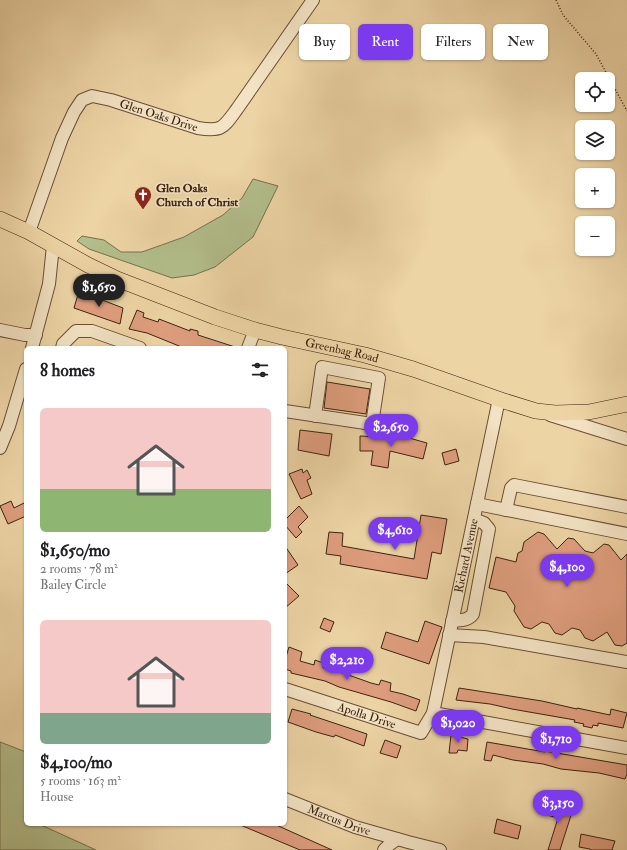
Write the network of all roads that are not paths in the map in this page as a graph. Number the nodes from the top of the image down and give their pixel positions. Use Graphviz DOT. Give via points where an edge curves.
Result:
graph roads {
  1 [pos="313,0"];
  2 [pos="0,219"];
  3 [pos="29,232"];
  4 [pos="53,246"];
  5 [pos="0,330"];
  6 [pos="255,330"];
  7 [pos="36,335"];
  8 [pos="33,346"];
  9 [pos="62,346"];
  10 [pos="134,346"];
  11 [pos="249,346"];
  12 [pos="360,353"];
  13 [pos="357,374"];
  14 [pos="24,376"];
  15 [pos="499,399"];
  16 [pos="627,404"];
  17 [pos="536,411"];
  18 [pos="287,413"];
  19 [pos="315,416"];
  20 [pos="627,439"];
  21 [pos="0,448"];
  22 [pos="477,504"];
  23 [pos="627,507"];
  24 [pos="506,510"];
  25 [pos="474,519"];
  26 [pos="627,534"];
  27 [pos="452,621"];
  28 [pos="449,635"];
  29 [pos="627,662"];
  30 [pos="287,689"];
  31 [pos="433,713"];
  32 [pos="627,748"];
  33 [pos="287,800"];
  34 [pos="397,839"];
  35 [pos="384,850"];
  36 [pos="440,850"];
  1 -- 3 [label="street, Glen Oaks Drive" via="226,124 219,129 198,128 92,96 82,100 62,138"];
  2 -- 3 [label="main road, Greenbag Road"];
  3 -- 4 [label="main road, Greenbag Road"];
  4 -- 6 [label="main road, Greenbag Road" via="117,279"];
  4 -- 7 [label="street" via="49,284"];
  5 -- 7 [label="street"];
  6 -- 11 [label="street"];
  6 -- 12 [label="main road, Greenbag Road"];
  7 -- 8 [label="street"];
  9 -- 10 [label="street" via="76,331 92,331"];
  12 -- 13 [label="street"];
  12 -- 15 [label="main road, Greenbag Road"];
  13 -- 19 [label="street" via="322,367"];
  13 -- 19 [label="street" via="379,378 372,424"];
  14 -- 21 [label="street"];
  15 -- 17 [label="main road, Greenbag Road"];
  15 -- 22 [label="street, Richard Avenue"];
  16 -- 17 [label="main road, Greenbag Road" via="589,412"];
  17 -- 20 [label="street"];
  18 -- 19 [label="street"];
  22 -- 24 [label="street"];
  22 -- 25 [label="street, Richard Avenue"];
  23 -- 24 [label="street" via="514,485"];
  24 -- 26 [label="street"];
  25 -- 27 [label="street, Richard Avenue"];
  25 -- 27 [label="street" via="490,529 473,614 467,619"];
  27 -- 28 [label="street, Richard Avenue"];
  28 -- 29 [label="street" via="484,637"];
  28 -- 31 [label="street, Richard Avenue"];
  30 -- 31 [label="street, Apolla Drive" via="420,733"];
  31 -- 32 [label="street"];
  33 -- 34 [label="street, Marcus Drive" via="355,827"];
  34 -- 35 [label="street"];
  34 -- 36 [label="street, Marcus Drive"];
}
